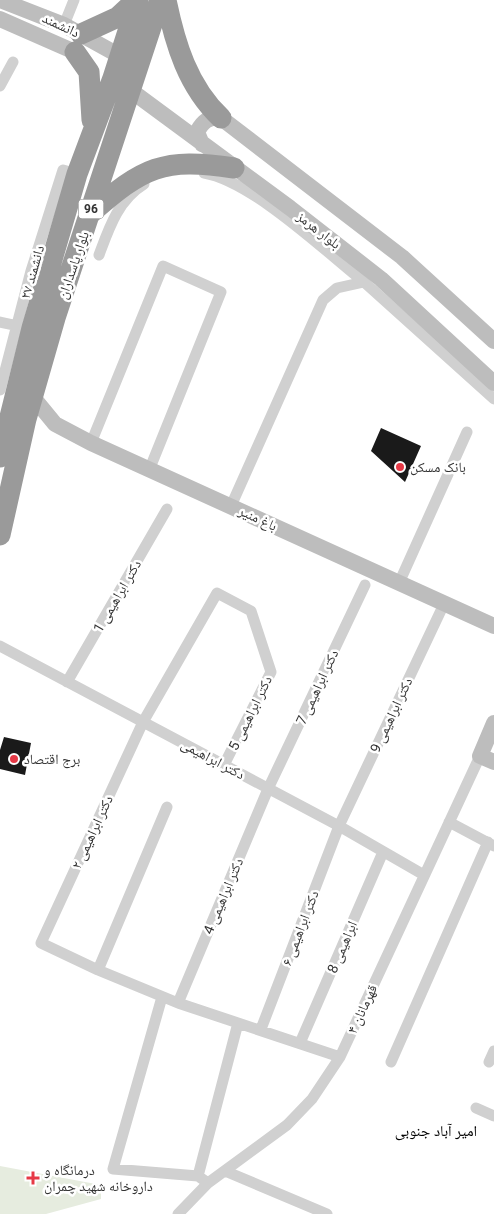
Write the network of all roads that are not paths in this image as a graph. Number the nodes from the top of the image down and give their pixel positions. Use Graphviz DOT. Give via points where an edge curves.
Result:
graph roads {
  1 [pos="0,0"];
  2 [pos="74,0"];
  3 [pos="137,0"];
  4 [pos="160,0"];
  5 [pos="166,0"];
  6 [pos="0,19"];
  7 [pos="73,37"];
  8 [pos="120,55"];
  9 [pos="14,62"];
  10 [pos="139,67"];
  11 [pos="113,78"];
  12 [pos="0,86"];
  13 [pos="131,91"];
  14 [pos="221,118"];
  15 [pos="92,132"];
  16 [pos="202,144"];
  17 [pos="234,168"];
  18 [pos="90,214"];
  19 [pos="98,255"];
  20 [pos="364,282"];
  21 [pos="0,322"];
  22 [pos="24,327"];
  23 [pos="494,341"];
  24 [pos="494,383"];
  25 [pos="12,393"];
  26 [pos="494,399"];
  27 [pos="467,432"];
  28 [pos="91,443"];
  29 [pos="0,457"];
  30 [pos="150,468"];
  31 [pos="231,506"];
  32 [pos="166,509"];
  33 [pos="0,535"];
  34 [pos="399,584"];
  35 [pos="365,585"];
  36 [pos="217,592"];
  37 [pos="444,604"];
  38 [pos="494,626"];
  39 [pos="0,646"];
  40 [pos="67,682"];
  41 [pos="143,722"];
  42 [pos="494,723"];
  43 [pos="487,759"];
  44 [pos="224,765"];
  45 [pos="268,789"];
  46 [pos="166,807"];
  47 [pos="449,822"];
  48 [pos="339,826"];
  49 [pos="491,844"];
  50 [pos="383,852"];
  51 [pos="424,875"];
  52 [pos="98,970"];
  53 [pos="162,997"];
  54 [pos="178,1004"];
  55 [pos="238,1023"];
  56 [pos="261,1029"];
  57 [pos="300,1043"];
  58 [pos="340,1057"];
  59 [pos="391,1062"];
  60 [pos="476,1108"];
  61 [pos="494,1116"];
  62 [pos="225,1170"];
  63 [pos="198,1176"];
  64 [pos="208,1183"];
  65 [pos="178,1214"];
  66 [pos="328,1214"];
  1 -- 7 [label="main road, دانشمند"];
  2 -- 7 [label="street"];
  3 -- 7 [label="highway" via="118,17"];
  3 -- 8 [label="highway, بلوار پاسداران / 96"];
  4 -- 10 [label="highway, بلوار پاسداران / 96"];
  5 -- 14 [label="highway" via="176,42 189,74 205,103"];
  6 -- 7 [label="main road"];
  7 -- 8 [label="main road, دانشمند"];
  7 -- 15 [label="highway" via="89,72"];
  8 -- 10 [label="main road, دانشمند"];
  8 -- 11 [label="highway, بلوار پاسداران / 96"];
  9 -- 12 [label="street"];
  10 -- 13 [label="highway, بلوار پاسداران / 96"];
  11 -- 13 [label="main road, بلوار هرمز"];
  11 -- 15 [label="highway, بلوار پاسداران / 96"];
  13 -- 16 [label="main road, بلوار هرمز"];
  13 -- 18 [label="highway, بلوار پاسداران / 96"];
  14 -- 16 [label="main road" via="211,117 202,123 197,132"];
  14 -- 23 [label="main road" via="402,257"];
  15 -- 22 [label="highway, بلوار پاسداران / 96"];
  16 -- 17 [label="main road, بلوار هرمز"];
  17 -- 18 [label="highway" via="201,163 154,168 134,178"];
  17 -- 24 [label="main road, بلوار هرمز" via="381,279"];
  18 -- 25 [label="highway, بلوار پاسداران / 96" via="55,318"];
  19 -- 20 [label="street" via="114,214 137,188 158,175 196,172 215,175 235,184 281,214"];
  20 -- 26 [label="street"];
  20 -- 31 [label="street" via="337,288 323,300"];
  21 -- 22 [label="street"];
  22 -- 25 [label="highway, بلوار پاسداران / 96"];
  25 -- 28 [label="main road, باغ منیر" via="55,424"];
  25 -- 29 [label="highway, بلوار پاسداران / 96"];
  25 -- 33 [label="highway, بلوار پاسداران / 96"];
  27 -- 34 [label="street"];
  28 -- 30 [label="main road, باغ منیر"];
  28 -- 30 [label="street" via="163,266 220,292"];
  30 -- 31 [label="main road, باغ منیر"];
  31 -- 34 [label="main road, باغ منیر"];
  32 -- 40 [label="street, دکتر ابراهیمی 1"];
  34 -- 37 [label="main road, باغ منیر"];
  35 -- 45 [label="street, دکتر ابراهیمی 7"];
  36 -- 41 [label="street, دکتر ابراهیمی ۲"];
  36 -- 44 [label="street, دکتر ابراهیمی 5" via="251,611 271,672"];
  37 -- 38 [label="main road, باغ منیر"];
  37 -- 48 [label="street, دکتر ابراهیمی 9"];
  39 -- 40 [label="street, دکتر ابراهیمی"];
  40 -- 41 [label="street, دکتر ابراهیمی"];
  41 -- 44 [label="street, دکتر ابراهیمی"];
  41 -- 52 [label="street, دکتر ابراهیمی ۲" via="41,943"];
  42 -- 43 [label="main road"];
  43 -- 47 [label="street, قهرمانان ۴"];
  44 -- 45 [label="street, دکتر ابراهیمی"];
  45 -- 48 [label="street, دکتر ابراهیمی"];
  45 -- 54 [label="street, دکتر ابراهیمی 4"];
  46 -- 52 [label="street"];
  47 -- 49 [label="street"];
  47 -- 51 [label="street, قهرمانان ۴"];
  48 -- 50 [label="street, دکتر ابراهیمی"];
  48 -- 56 [label="street, دکتر ابراهیمی ۶"];
  49 -- 59 [label="street"];
  50 -- 51 [label="street, دکتر ابراهیمی"];
  50 -- 57 [label="street, ابراهیمی 8"];
  51 -- 58 [label="street, قهرمانان ۴"];
  52 -- 53 [label="street"];
  53 -- 54 [label="street"];
  53 -- 63 [label="street" via="113,1169"];
  54 -- 55 [label="street"];
  55 -- 56 [label="street"];
  55 -- 63 [label="street"];
  56 -- 57 [label="street"];
  57 -- 58 [label="street"];
  58 -- 62 [label="street, قهرمانان ۴" via="312,1099 286,1125"];
  60 -- 61 [label="street"];
  62 -- 64 [label="street, قهرمانان ۴"];
  62 -- 66 [label="street"];
  63 -- 64 [label="street"];
  64 -- 65 [label="street, قهرمانان ۴"];
}
